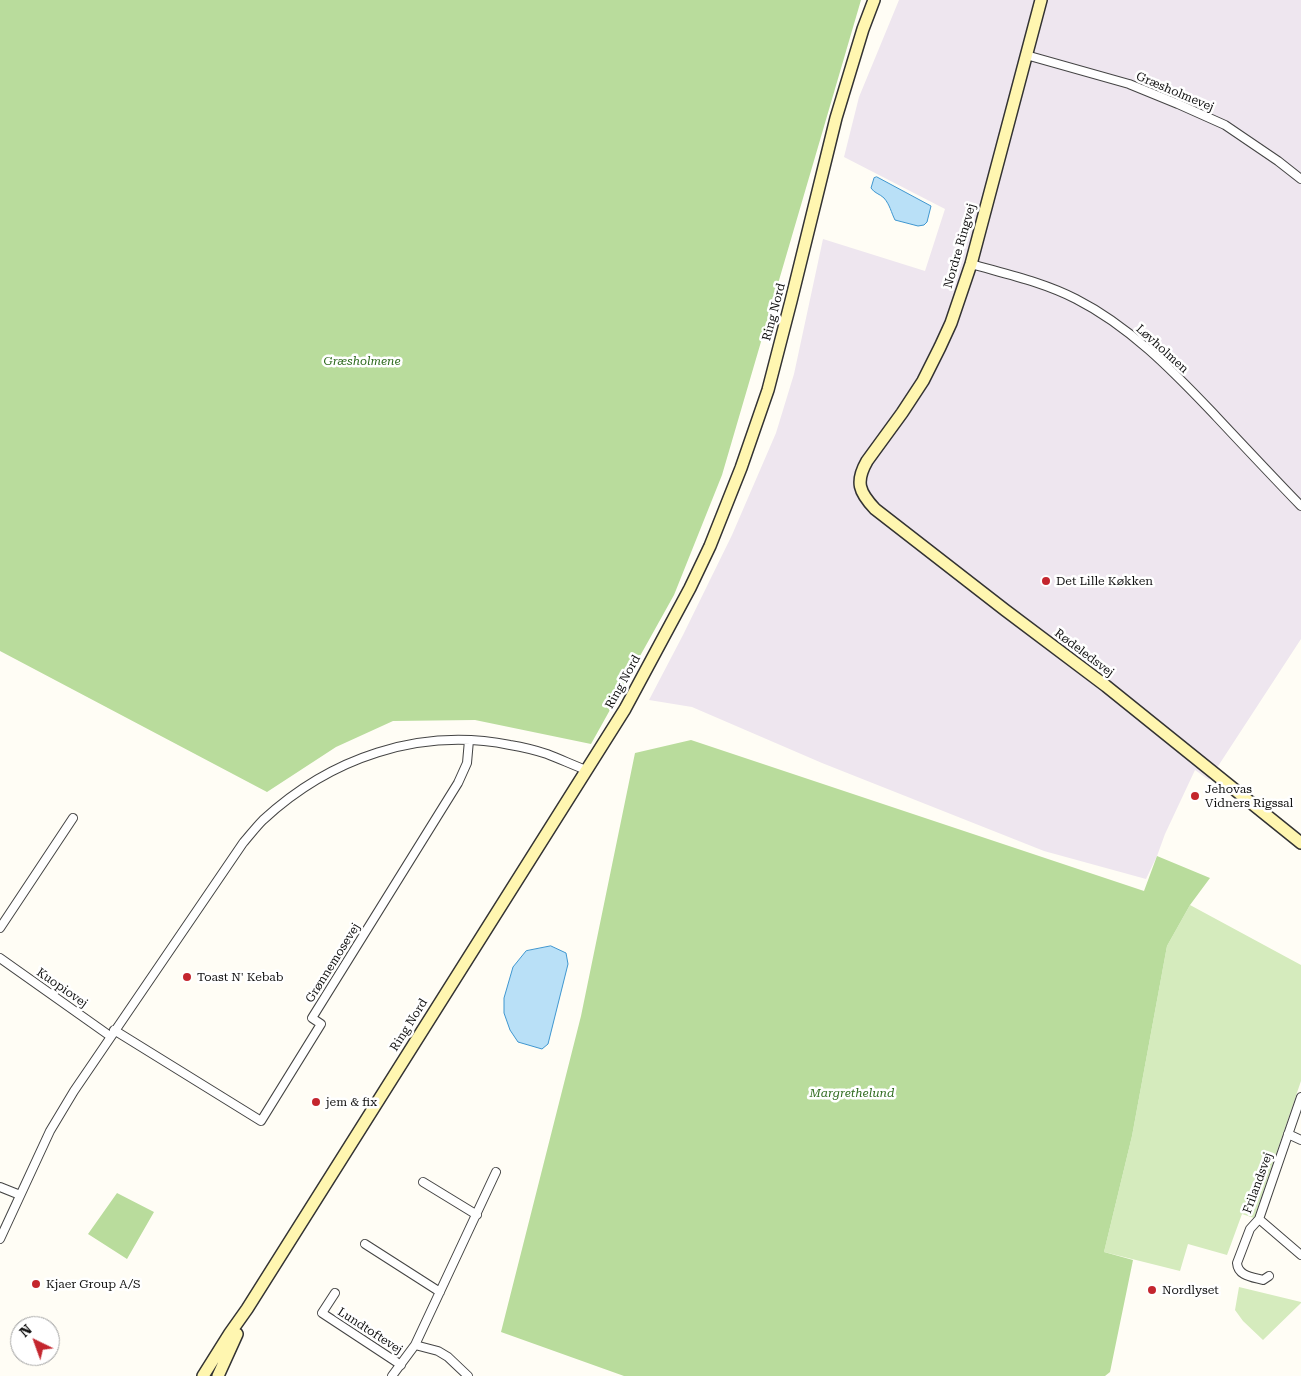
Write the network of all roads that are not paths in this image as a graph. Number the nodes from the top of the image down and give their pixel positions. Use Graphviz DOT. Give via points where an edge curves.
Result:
graph roads {
  1 [pos="874,0"];
  2 [pos="1041,0"];
  3 [pos="1026,55"];
  4 [pos="1301,179"];
  5 [pos="971,264"];
  6 [pos="860,480"];
  7 [pos="1301,506"];
  8 [pos="469,740"];
  9 [pos="586,770"];
  10 [pos="73,818"];
  11 [pos="1301,843"];
  12 [pos="0,928"];
  13 [pos="0,958"];
  14 [pos="112,1033"];
  15 [pos="1301,1097"];
  16 [pos="1288,1134"];
  17 [pos="1301,1140"];
  18 [pos="496,1172"];
  19 [pos="423,1182"];
  20 [pos="0,1187"];
  21 [pos="20,1196"];
  22 [pos="477,1215"];
  23 [pos="1259,1219"];
  24 [pos="0,1239"];
  25 [pos="365,1244"];
  26 [pos="1301,1255"];
  27 [pos="1269,1276"];
  28 [pos="440,1292"];
  29 [pos="335,1293"];
  30 [pos="247,1310"];
  31 [pos="415,1345"];
  32 [pos="401,1365"];
  33 [pos="203,1376"];
  34 [pos="218,1376"];
  35 [pos="392,1376"];
  36 [pos="468,1376"];
  1 -- 9 [label="main road, Ring Nord" via="836,118 768,390 741,468 690,588 625,709"];
  2 -- 3 [label="main road, Nordre Ringvej"];
  3 -- 4 [label="street, Græsholmevej" via="1129,84 1178,104 1225,126"];
  3 -- 5 [label="main road, Nordre Ringvej"];
  5 -- 6 [label="main road, Nordre Ringvej" via="951,323 923,381 867,461"];
  5 -- 7 [label="street, Løvholmen" via="1035,282 1076,298 1110,319 1171,370"];
  6 -- 11 [label="main road, Rødeledsvej" via="863,495 875,508 1106,686"];
  8 -- 9 [label="street" via="525,748"];
  8 -- 14 [label="street" via="426,742 381,750 322,776 287,800 243,843"];
  8 -- 14 [label="street, Grønnemosevej" via="467,763 458,783 312,1018 321,1024 261,1121"];
  9 -- 30 [label="main road, Ring Nord"];
  10 -- 12 [label="street"];
  13 -- 14 [label="street, Kuopiovej"];
  14 -- 21 [label="street" via="50,1131"];
  15 -- 16 [label="street, Frilandsvej"];
  16 -- 17 [label="street"];
  16 -- 23 [label="street, Frilandsvej"];
  18 -- 22 [label="street, Lundtoftevej"];
  19 -- 22 [label="street"];
  20 -- 21 [label="street"];
  21 -- 24 [label="street"];
  22 -- 28 [label="street, Lundtoftevej"];
  23 -- 26 [label="street"];
  23 -- 27 [label="street, Frilandsvej" via="1250,1229 1238,1258 1238,1268 1246,1276 1263,1280"];
  25 -- 28 [label="street"];
  28 -- 31 [label="street, Lundtoftevej"];
  29 -- 32 [label="street, Lundtoftevej" via="322,1313"];
  30 -- 33 [label="main road, Ring Nord"];
  30 -- 34 [label="main road, Ring Nord"];
  31 -- 32 [label="street, Lundtoftevej"];
  31 -- 36 [label="street" via="438,1351"];
  32 -- 35 [label="street, Lundtoftevej"];
}
